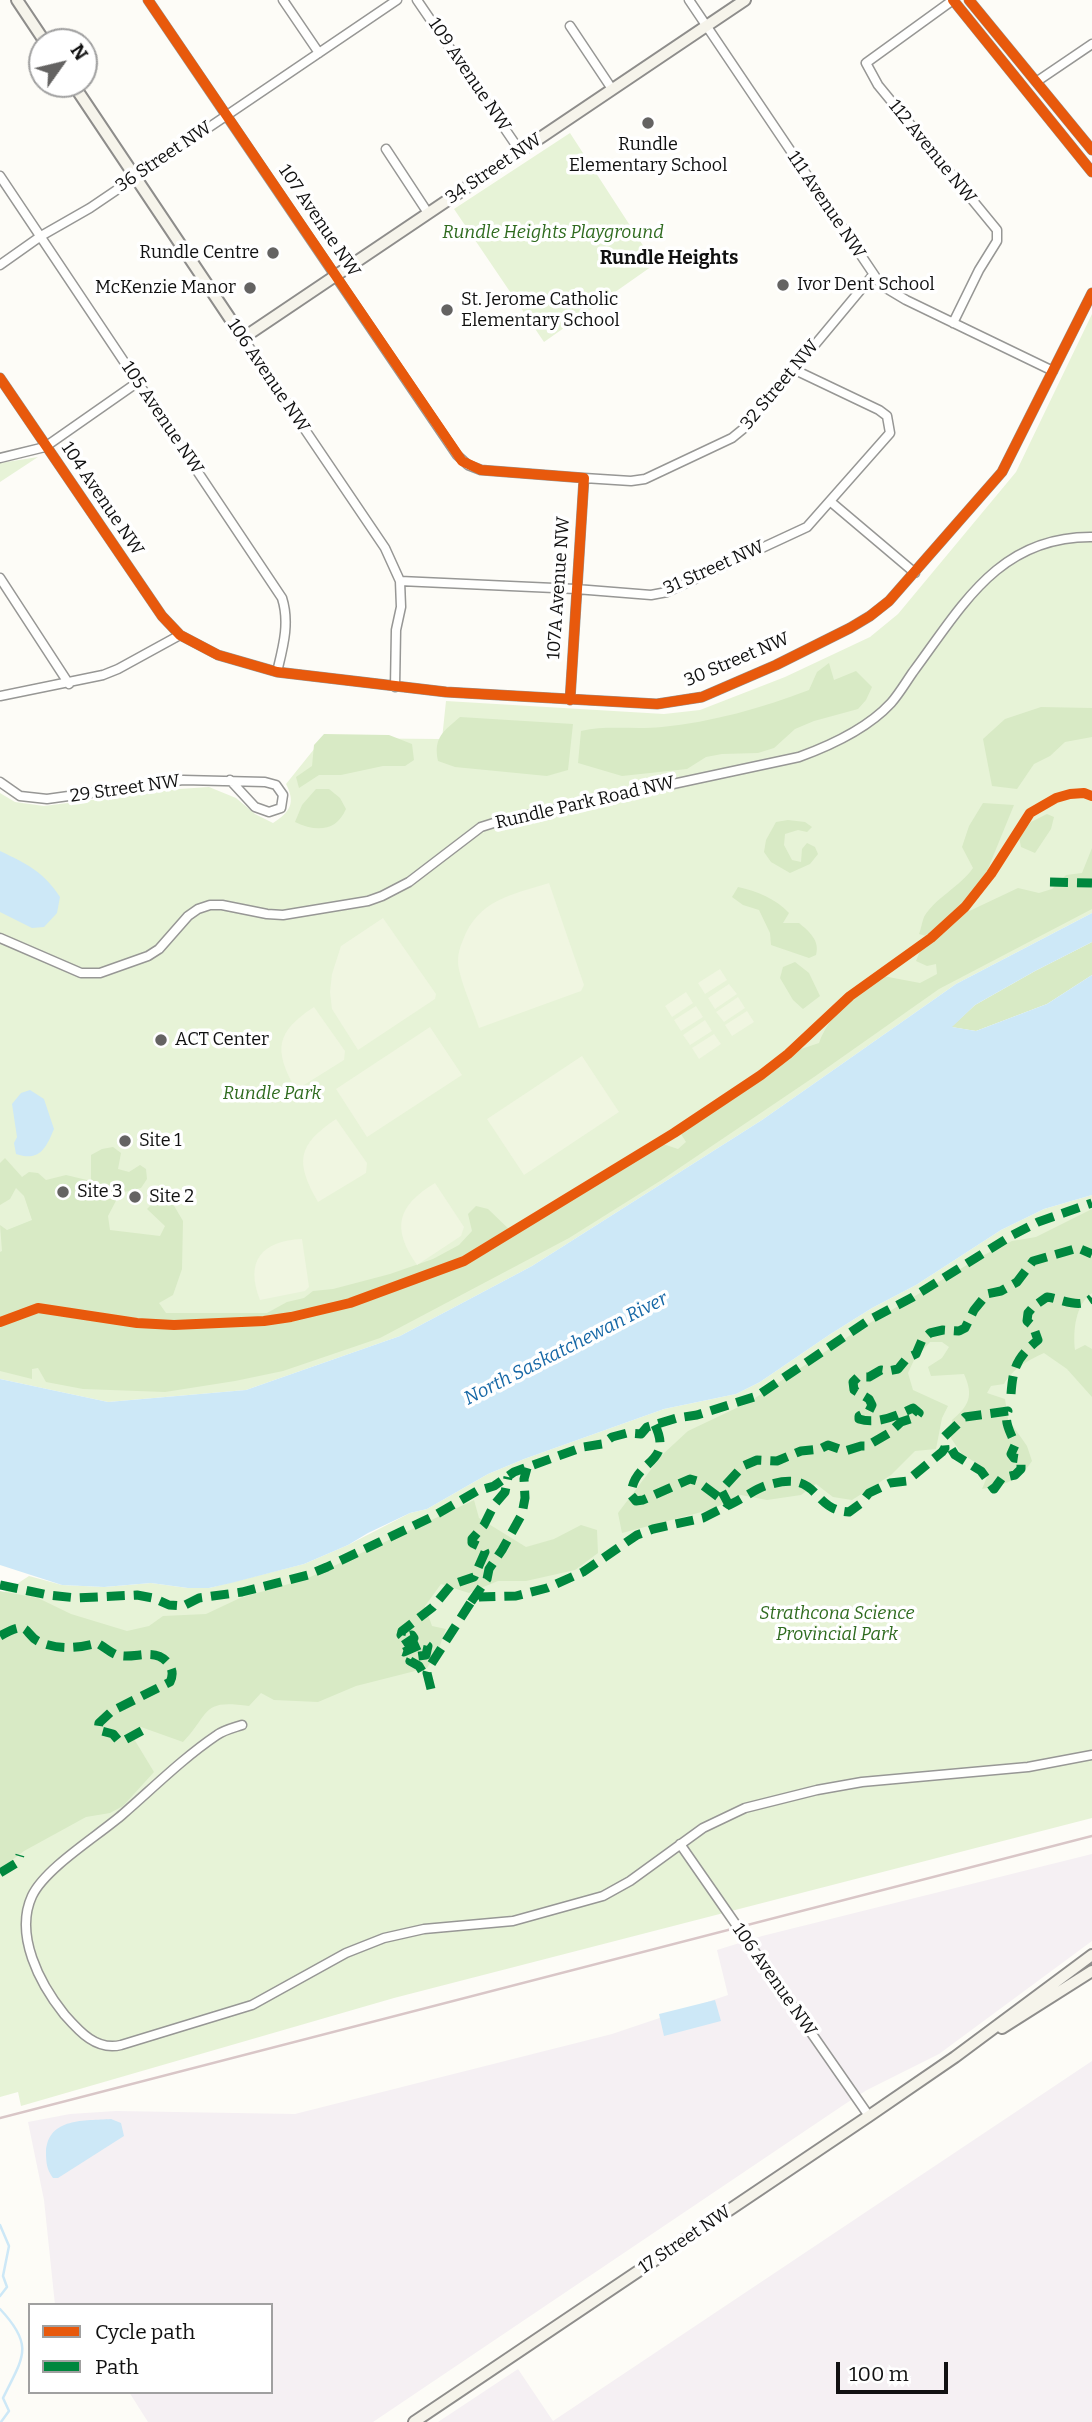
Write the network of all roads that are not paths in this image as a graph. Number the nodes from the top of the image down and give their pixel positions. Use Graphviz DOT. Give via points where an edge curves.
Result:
graph roads {
  1 [pos="17,0"];
  2 [pos="148,0"];
  3 [pos="283,0"];
  4 [pos="397,0"];
  5 [pos="417,0"];
  6 [pos="688,0"];
  7 [pos="745,0"];
  8 [pos="953,0"];
  9 [pos="969,0"];
  10 [pos="570,26"];
  11 [pos="706,26"];
  12 [pos="36,28"];
  13 [pos="1092,44"];
  14 [pos="319,53"];
  15 [pos="1036,82"];
  16 [pos="612,89"];
  17 [pos="82,98"];
  18 [pos="226,115"];
  19 [pos="386,149"];
  20 [pos="520,150"];
  21 [pos="1092,150"];
  22 [pos="1092,172"];
  23 [pos="0,176"];
  24 [pos="135,177"];
  25 [pos="428,213"];
  26 [pos="41,236"];
  27 [pos="0,265"];
  28 [pos="335,275"];
  29 [pos="873,275"];
  30 [pos="1092,293"];
  31 [pos="953,323"];
  32 [pos="243,338"];
  33 [pos="794,370"];
  34 [pos="1053,371"];
  35 [pos="0,378"];
  36 [pos="138,382"];
  37 [pos="45,447"];
  38 [pos="0,458"];
  39 [pos="462,461"];
  40 [pos="584,478"];
  41 [pos="831,502"];
  42 [pos="1092,537"];
  43 [pos="915,573"];
  44 [pos="0,578"];
  45 [pos="400,581"];
  46 [pos="576,589"];
  47 [pos="180,635"];
  48 [pos="277,672"];
  49 [pos="69,684"];
  50 [pos="395,687"];
  51 [pos="0,696"];
  52 [pos="570,700"];
  53 [pos="230,780"];
  54 [pos="0,782"];
  55 [pos="0,939"];
  56 [pos="242,1726"];
  57 [pos="1092,1755"];
  58 [pos="680,1844"];
  59 [pos="1092,1955"];
  60 [pos="1092,1971"];
  61 [pos="955,2057"];
  62 [pos="869,2116"];
  63 [pos="414,2422"];
  1 -- 12 [label="main road"];
  2 -- 18 [label="street, 107 Avenue NW"];
  3 -- 14 [label="street"];
  4 -- 14 [label="street, 36 Street NW"];
  5 -- 20 [label="street, 109 Avenue NW"];
  6 -- 11 [label="street, 111 Avenue NW"];
  7 -- 11 [label="main road, 34 Street NW"];
  8 -- 22 [label="street"];
  8 -- 31 [label="street, 112 Avenue NW" via="866,63 878,85 997,230 997,241"];
  9 -- 15 [label="street"];
  10 -- 16 [label="street"];
  11 -- 16 [label="main road, 34 Street NW"];
  11 -- 29 [label="street, 111 Avenue NW"];
  13 -- 15 [label="street"];
  14 -- 18 [label="street, 36 Street NW"];
  15 -- 21 [label="street"];
  16 -- 20 [label="main road, 34 Street NW"];
  17 -- 24 [label="main road, 106 Avenue NW"];
  18 -- 24 [label="street, 36 Street NW"];
  18 -- 28 [label="street, 107 Avenue NW"];
  19 -- 25 [label="street"];
  20 -- 25 [label="main road, 34 Street NW"];
  23 -- 26 [label="street, 105 Avenue NW"];
  24 -- 26 [label="street, 36 Street NW"];
  24 -- 32 [label="main road, 106 Avenue NW"];
  25 -- 28 [label="main road, 34 Street NW"];
  26 -- 27 [label="street, 36 Street NW"];
  26 -- 36 [label="street, 105 Avenue NW"];
  28 -- 32 [label="main road, 34 Street NW"];
  28 -- 39 [label="street, 107 Avenue NW"];
  29 -- 31 [label="street, 111 Avenue NW" via="891,293"];
  29 -- 33 [label="street, 32 Street NW"];
  30 -- 34 [label="street, 30 Street NW"];
  31 -- 34 [label="street, 111 Avenue NW"];
  32 -- 45 [label="street, 106 Avenue NW" via="385,548"];
  33 -- 40 [label="street, 32 Street NW" via="732,439 645,479"];
  33 -- 41 [label="street, 31 Street NW" via="887,416 890,433 886,440"];
  34 -- 43 [label="street, 30 Street NW" via="1002,472"];
  35 -- 37 [label="street, 104 Avenue NW"];
  36 -- 37 [label="street"];
  36 -- 48 [label="street, 105 Avenue NW" via="282,598 286,634"];
  37 -- 38 [label="street"];
  37 -- 47 [label="street, 104 Avenue NW" via="145,593"];
  39 -- 40 [label="street, 32 Street NW" via="481,470"];
  40 -- 46 [label="street, 107A Avenue NW"];
  41 -- 43 [label="street"];
  41 -- 46 [label="street, 31 Street NW" via="807,527 667,592 651,595"];
  42 -- 55 [label="street, Rundle Park Road NW" via="1045,541 1001,566 967,598 890,704 828,747 481,827 409,882 368,901 283,915 222,905 198,909 159,949 100,973 81,973"];
  43 -- 52 [label="street, 30 Street NW" via="889,601 860,622 702,697 657,704"];
  44 -- 49 [label="street"];
  45 -- 46 [label="street, 31 Street NW"];
  45 -- 50 [label="street, 106 Avenue NW"];
  46 -- 52 [label="street, 107A Avenue NW"];
  47 -- 48 [label="street, 30 Street NW" via="234,662"];
  47 -- 49 [label="street" via="118,669"];
  48 -- 50 [label="street, 30 Street NW"];
  49 -- 51 [label="street"];
  50 -- 52 [label="street, 30 Street NW"];
  53 -- 53 [label="street, 29 Street NW" via="276,786 283,795 281,808 269,812 255,807"];
  53 -- 54 [label="street, 29 Street NW" via="183,780 47,799 20,796"];
  56 -- 58 [label="street" via="220,1732 174,1767 50,1874 32,1896 26,1924 44,1987 78,2029 100,2045 121,2045 252,2005 346,1953 384,1938 438,1927 513,1921 603,1896"];
  57 -- 58 [label="street" via="1028,1767 817,1790 745,1808"];
  58 -- 62 [label="street, 106 Avenue NW"];
  59 -- 61 [label="main road, 17 Street NW"];
  60 -- 61 [label="main road, 17 Street NW"];
  61 -- 62 [label="main road, 17 Street NW"];
  62 -- 63 [label="main road, 17 Street NW"];
}
